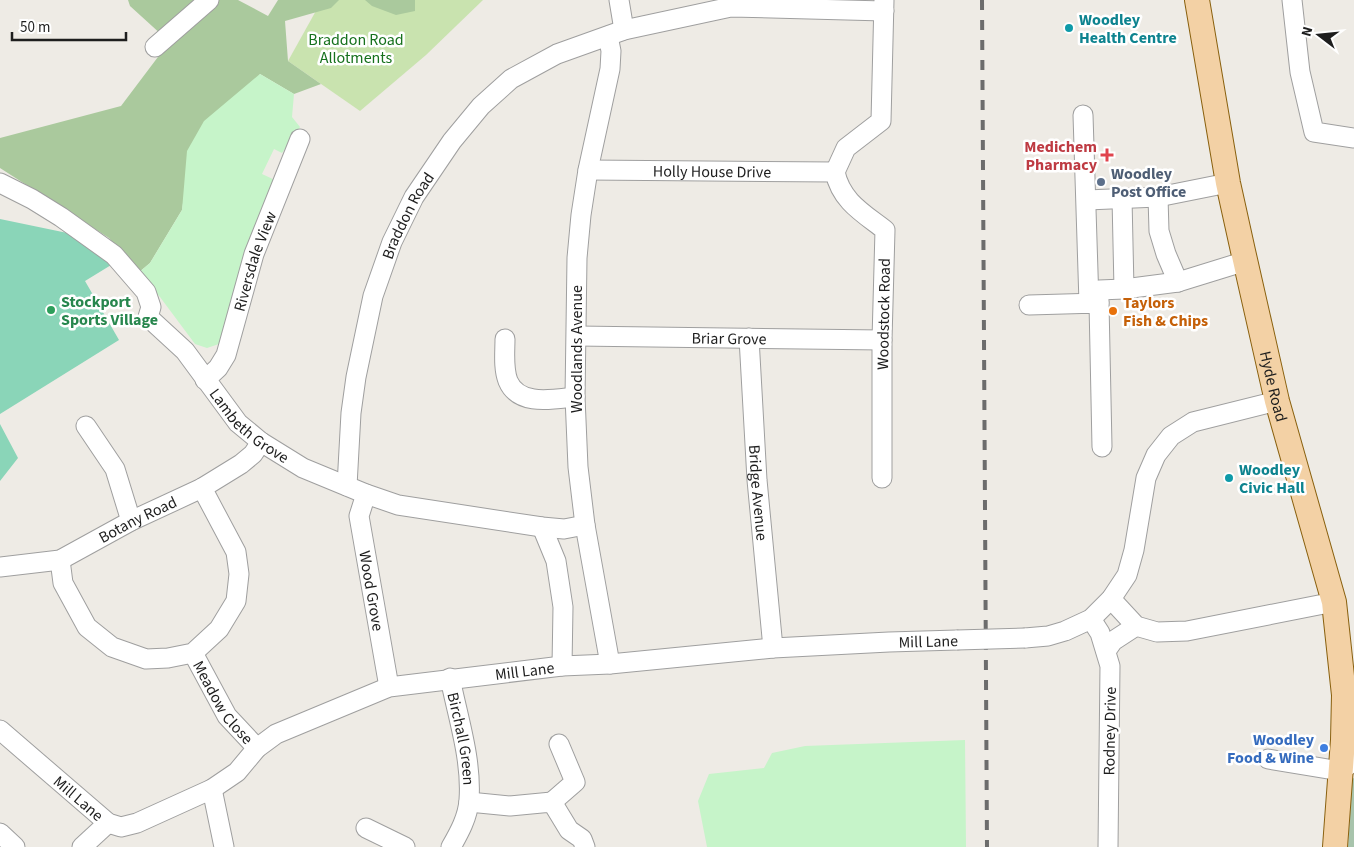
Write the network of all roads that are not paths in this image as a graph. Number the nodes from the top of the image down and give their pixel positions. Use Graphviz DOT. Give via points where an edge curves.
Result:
graph roads {
  1 [pos="209,0"];
  2 [pos="619,0"];
  3 [pos="1197,0"];
  4 [pos="1292,0"];
  5 [pos="732,4"];
  6 [pos="884,5"];
  7 [pos="616,33"];
  8 [pos="155,47"];
  9 [pos="1084,115"];
  10 [pos="1354,138"];
  11 [pos="300,139"];
  12 [pos="588,170"];
  13 [pos="835,172"];
  14 [pos="0,183"];
  15 [pos="1228,183"];
  16 [pos="1158,196"];
  17 [pos="1122,198"];
  18 [pos="1087,200"];
  19 [pos="1246,261"];
  20 [pos="1178,282"];
  21 [pos="1124,290"];
  22 [pos="1094,303"];
  23 [pos="1029,305"];
  24 [pos="577,336"];
  25 [pos="505,338"];
  26 [pos="750,338"];
  27 [pos="882,340"];
  28 [pos="205,380"];
  29 [pos="575,397"];
  30 [pos="1277,401"];
  31 [pos="86,426"];
  32 [pos="260,442"];
  33 [pos="1102,447"];
  34 [pos="882,478"];
  35 [pos="347,486"];
  36 [pos="202,488"];
  37 [pos="366,494"];
  38 [pos="131,521"];
  39 [pos="585,525"];
  40 [pos="542,527"];
  41 [pos="60,560"];
  42 [pos="0,567"];
  43 [pos="1110,599"];
  44 [pos="1334,602"];
  45 [pos="1091,619"];
  46 [pos="1136,626"];
  47 [pos="773,648"];
  48 [pos="1106,651"];
  49 [pos="193,653"];
  50 [pos="610,664"];
  51 [pos="562,666"];
  52 [pos="450,678"];
  53 [pos="389,687"];
  54 [pos="1351,698"];
  55 [pos="0,730"];
  56 [pos="559,744"];
  57 [pos="257,748"];
  58 [pos="1268,759"];
  59 [pos="1347,766"];
  60 [pos="212,789"];
  61 [pos="469,802"];
  62 [pos="552,802"];
  63 [pos="108,823"];
  64 [pos="366,828"];
  65 [pos="0,833"];
  66 [pos="15,847"];
  67 [pos="82,847"];
  68 [pos="224,847"];
  69 [pos="405,847"];
  70 [pos="451,847"];
  71 [pos="585,847"];
  72 [pos="1108,847"];
  73 [pos="1335,847"];
  1 -- 8 [label="street"];
  2 -- 7 [label="street, Woodlands Avenue"];
  3 -- 15 [label="main road, Hyde Road"];
  4 -- 10 [label="street" via="1300,72 1314,132"];
  5 -- 6 [label="street, Braddon Road"];
  5 -- 7 [label="street, Braddon Road"];
  6 -- 13 [label="street" via="881,121 846,148"];
  7 -- 12 [label="street, Woodlands Avenue"];
  7 -- 35 [label="street, Braddon Road" via="557,54 511,79 481,106 452,141 414,197 392,242 373,296 352,404"];
  9 -- 18 [label="street"];
  11 -- 28 [label="street, Riversdale View" via="254,254 226,356"];
  12 -- 13 [label="street, Holly House Drive"];
  12 -- 24 [label="street, Woodlands Avenue" via="577,258"];
  13 -- 27 [label="street, Woodstock Road" via="838,184 852,206 885,230"];
  14 -- 28 [label="street, Lambeth Grove" via="61,217 114,255 146,292 151,307 148,317 185,351"];
  15 -- 16 [label="street"];
  15 -- 19 [label="main road, Hyde Road"];
  16 -- 17 [label="street"];
  16 -- 20 [label="street" via="1158,231"];
  17 -- 18 [label="street"];
  17 -- 21 [label="street"];
  18 -- 22 [label="street"];
  19 -- 20 [label="street"];
  19 -- 30 [label="main road, Hyde Road"];
  20 -- 21 [label="street"];
  21 -- 22 [label="street" via="1100,290"];
  22 -- 23 [label="street"];
  22 -- 33 [label="street"];
  24 -- 26 [label="street, Briar Grove"];
  24 -- 29 [label="street, Woodlands Avenue"];
  25 -- 29 [label="street" via="508,381 516,391 532,399"];
  26 -- 27 [label="street, Briar Grove"];
  26 -- 47 [label="street, Bridge Avenue" via="757,480"];
  27 -- 34 [label="street, Woodstock Road"];
  28 -- 32 [label="street, Lambeth Grove" via="238,424"];
  29 -- 39 [label="street, Woodlands Avenue"];
  30 -- 43 [label="street, Mill Lane" via="1193,422 1171,436 1156,455 1146,478 1127,575"];
  30 -- 44 [label="main road, Hyde Road"];
  31 -- 38 [label="street" via="115,469"];
  32 -- 35 [label="street, Lambeth Grove" via="303,468"];
  32 -- 36 [label="street, Botany Road" via="242,464"];
  35 -- 37 [label="street, Lambeth Grove"];
  36 -- 38 [label="street, Botany Road"];
  36 -- 49 [label="street, Meadow Close" via="236,552 238,574 236,601 219,629"];
  37 -- 40 [label="street, Lambeth Grove" via="398,505"];
  37 -- 53 [label="street, Wood Grove" via="359,516"];
  38 -- 41 [label="street, Botany Road"];
  39 -- 40 [label="street, Lambeth Grove" via="564,529"];
  39 -- 50 [label="street, Woodlands Avenue"];
  40 -- 51 [label="street" via="556,561 563,607"];
  41 -- 42 [label="street, Botany Road"];
  41 -- 49 [label="street, Meadow Close" via="63,582 87,627 112,647 146,659"];
  43 -- 45 [label="street, Mill Lane"];
  43 -- 46 [label="street"];
  44 -- 46 [label="street" via="1187,631 1157,632"];
  44 -- 54 [label="main road, Hyde Road"];
  45 -- 47 [label="street, Mill Lane, bridge" via="1048,636"];
  45 -- 48 [label="street, Rodney Drive" via="1100,632"];
  46 -- 48 [label="street"];
  47 -- 50 [label="street, Mill Lane"];
  48 -- 72 [label="street, Rodney Drive" via="1110,666"];
  49 -- 57 [label="street, Meadow Close" via="227,716"];
  50 -- 51 [label="street, Mill Lane"];
  51 -- 52 [label="street, Mill Lane"];
  52 -- 53 [label="street, Mill Lane"];
  52 -- 61 [label="street, Birchall Green" via="468,768"];
  53 -- 57 [label="street, Mill Lane" via="276,734"];
  54 -- 59 [label="main road, Hyde Road" via="1343,740"];
  55 -- 63 [label="street, Mill Lane"];
  56 -- 62 [label="street" via="575,782"];
  57 -- 60 [label="street, Mill Lane" via="237,772"];
  58 -- 59 [label="street"];
  59 -- 73 [label="main road, Hyde Road"];
  60 -- 63 [label="street, Mill Lane" via="137,824 121,827"];
  60 -- 68 [label="street"];
  61 -- 62 [label="street, Birchall Green" via="510,806"];
  61 -- 70 [label="street, Birchall Green"];
  62 -- 71 [label="street" via="569,830 582,839"];
  63 -- 67 [label="street"];
  64 -- 69 [label="street"];
  65 -- 66 [label="street"];
}
